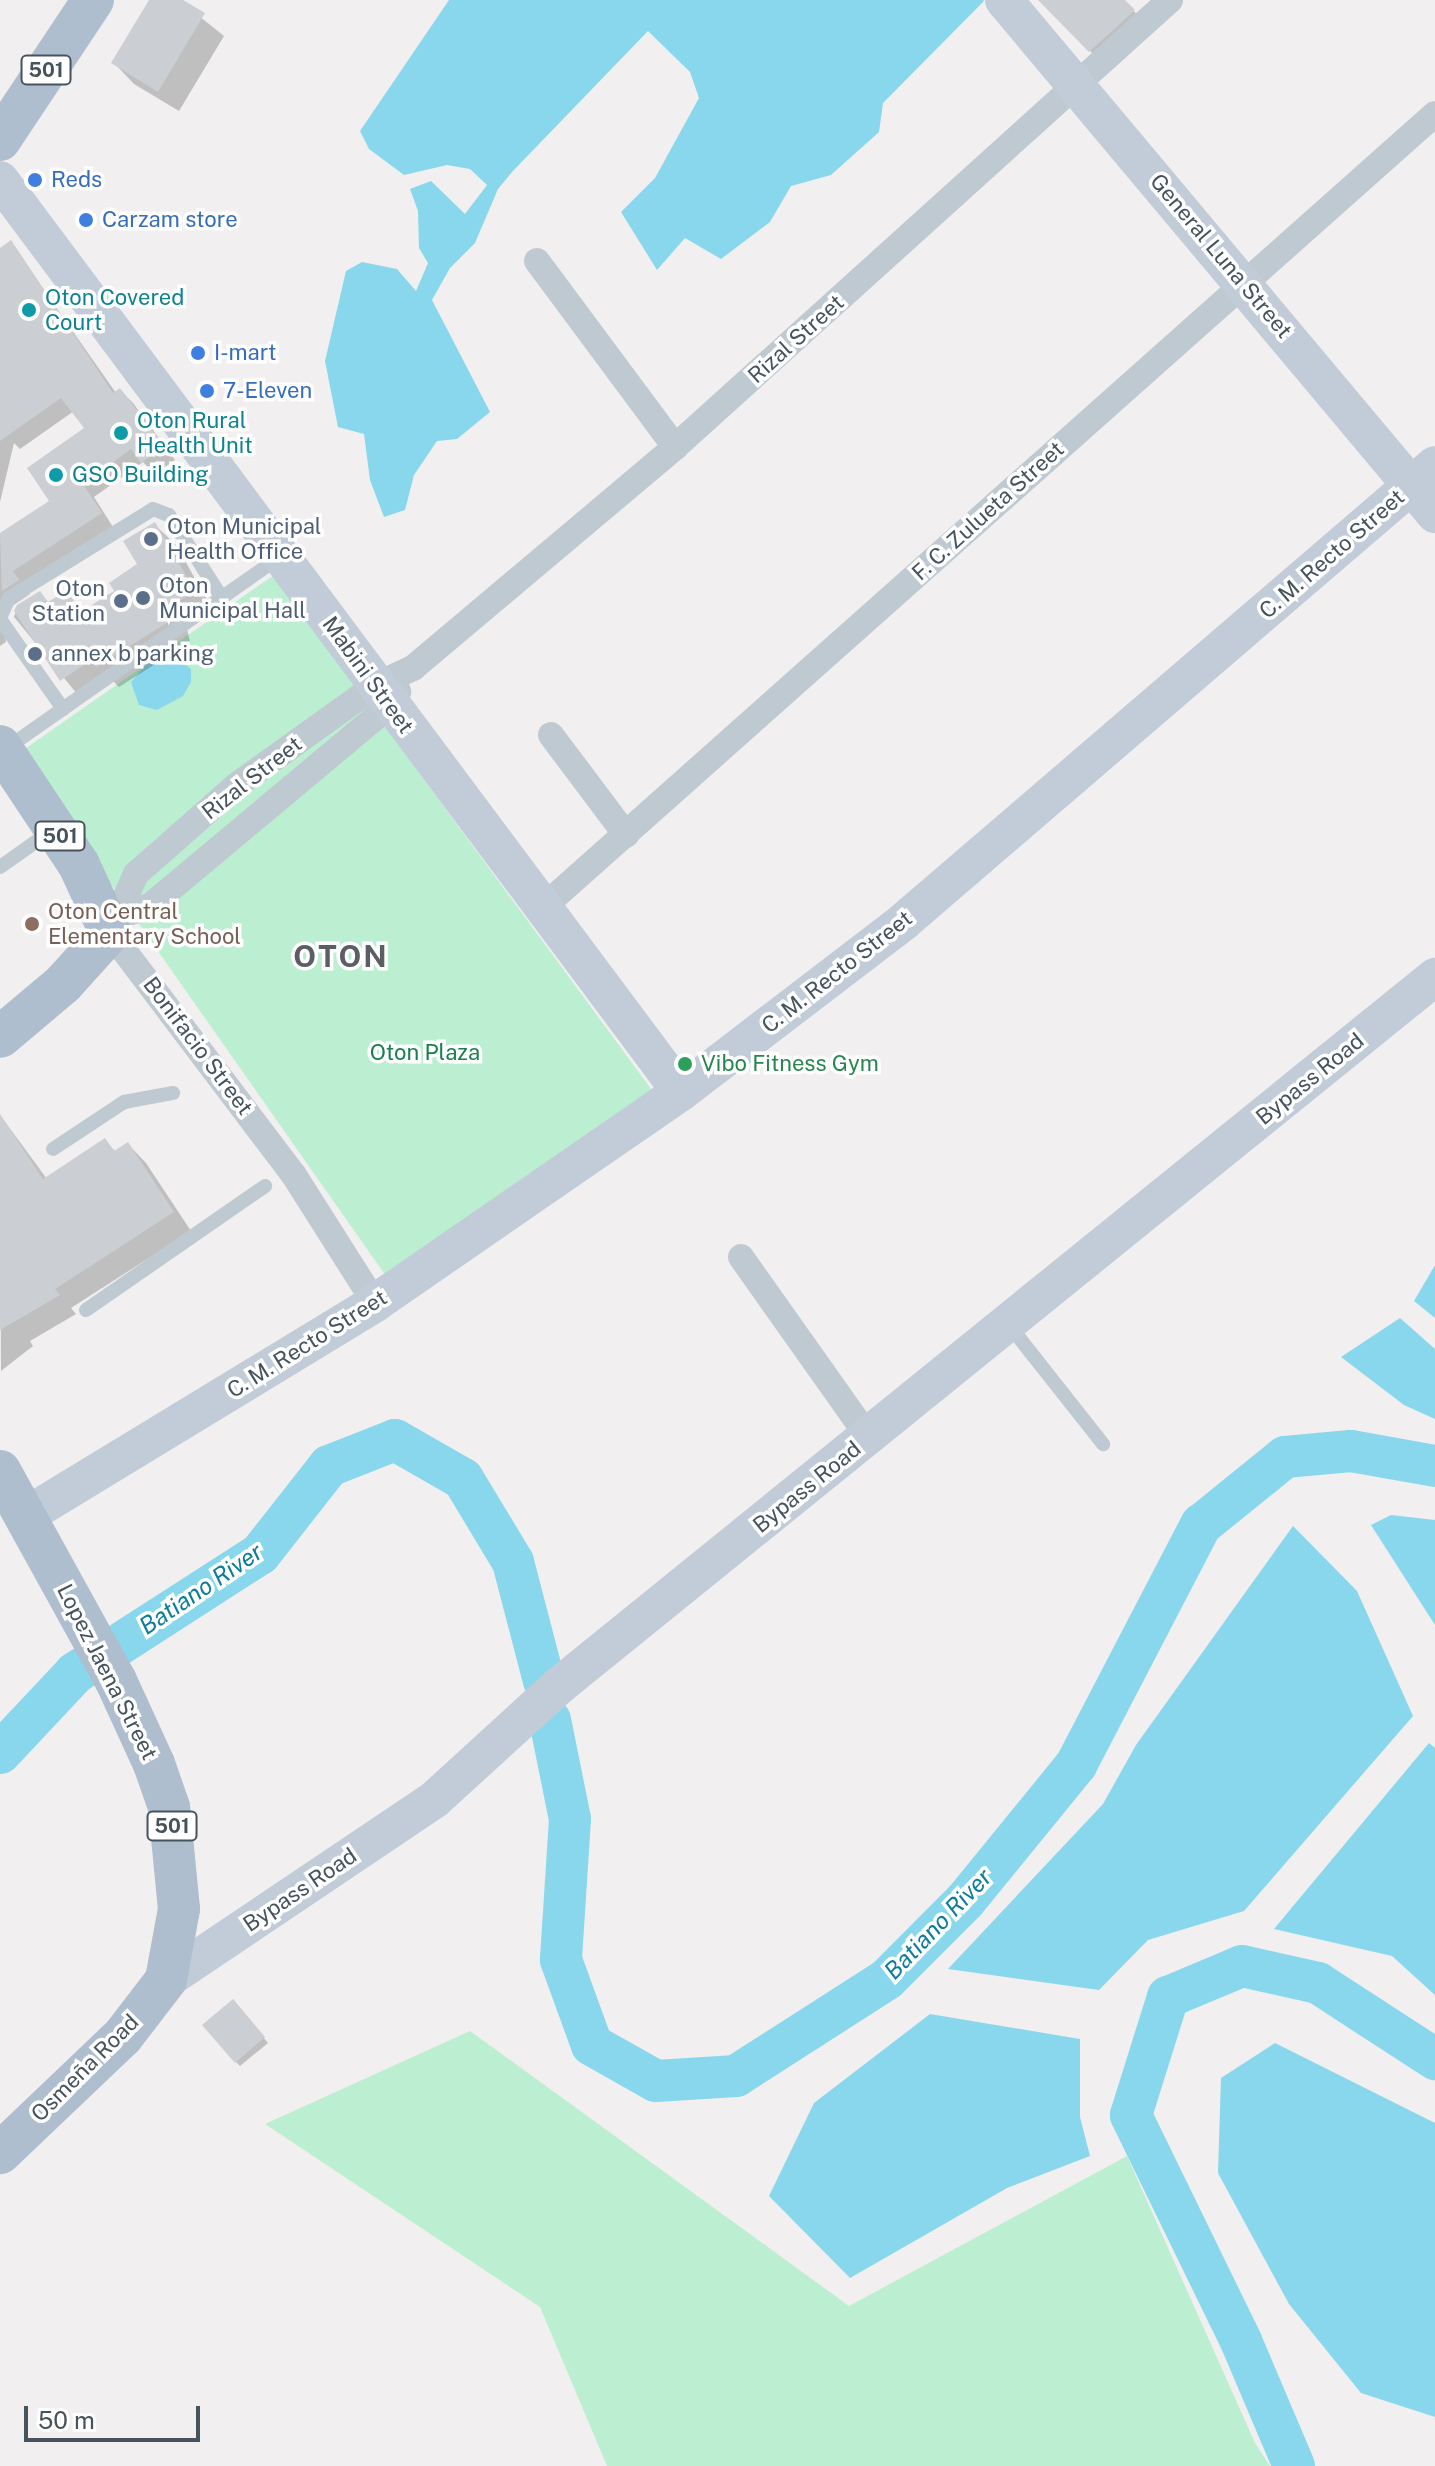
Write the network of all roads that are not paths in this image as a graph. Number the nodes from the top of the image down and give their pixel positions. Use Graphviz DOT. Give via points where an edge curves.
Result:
graph roads {
  1 [pos="93,0"];
  2 [pos="1004,0"];
  3 [pos="1170,0"];
  4 [pos="1076,87"];
  5 [pos="1435,114"];
  6 [pos="0,140"];
  7 [pos="0,180"];
  8 [pos="537,261"];
  9 [pos="1244,282"];
  10 [pos="675,447"];
  11 [pos="1424,475"];
  12 [pos="1435,514"];
  13 [pos="281,555"];
  14 [pos="222,598"];
  15 [pos="0,619"];
  16 [pos="383,696"];
  17 [pos="63,709"];
  18 [pos="551,735"];
  19 [pos="2,749"];
  20 [pos="54,828"];
  21 [pos="626,835"];
  22 [pos="0,867"];
  23 [pos="541,909"];
  24 [pos="114,924"];
  25 [pos="1435,977"];
  26 [pos="0,1037"];
  27 [pos="681,1092"];
  28 [pos="173,1093"];
  29 [pos="53,1149"];
  30 [pos="265,1186"];
  31 [pos="741,1257"];
  32 [pos="375,1303"];
  33 [pos="86,1310"];
  34 [pos="1008,1324"];
  35 [pos="869,1438"];
  36 [pos="1103,1444"];
  37 [pos="11,1499"];
  38 [pos="166,1980"];
  39 [pos="0,2153"];
  1 -- 6 [label="main road, 501"];
  2 -- 4 [label="street, General Luna Street"];
  3 -- 4 [label="street, Rizal Street"];
  4 -- 9 [label="street, General Luna Street"];
  4 -- 10 [label="street, Rizal Street"];
  5 -- 9 [label="street, F. C. Zulueta Street"];
  7 -- 13 [label="street, Mabini Street"];
  8 -- 10 [label="street"];
  9 -- 11 [label="street, General Luna Street"];
  9 -- 21 [label="street, F. C. Zulueta Street"];
  10 -- 16 [label="street, Rizal Street"];
  11 -- 12 [label="street, General Luna Street"];
  11 -- 27 [label="street, C. M. Recto Street" via="903,922"];
  13 -- 14 [label="lane"];
  13 -- 16 [label="street, Mabini Street"];
  14 -- 15 [label="lane" via="169,515 153,509 9,598"];
  14 -- 17 [label="lane"];
  15 -- 17 [label="lane"];
  16 -- 23 [label="street, Mabini Street"];
  16 -- 24 [label="street, Rizal Street" via="150,906"];
  16 -- 24 [label="street, Rizal Street" via="237,785 136,874"];
  17 -- 19 [label="lane"];
  18 -- 21 [label="street"];
  19 -- 20 [label="main road, Bonifacio Street / 501"];
  20 -- 22 [label="lane"];
  20 -- 24 [label="main road, Bonifacio Street / 501"];
  21 -- 23 [label="street, F. C. Zulueta Street"];
  23 -- 27 [label="street, Mabini Street"];
  24 -- 26 [label="main road, Rizal Street" via="63,984"];
  24 -- 32 [label="street, Bonifacio Street" via="293,1174"];
  25 -- 34 [label="street, Bypass Road"];
  27 -- 32 [label="street, C. M. Recto Street"];
  28 -- 29 [label="lane" via="124,1102"];
  30 -- 33 [label="lane"];
  31 -- 35 [label="street"];
  32 -- 37 [label="street, C. M. Recto Street"];
  34 -- 35 [label="street, Bypass Road"];
  34 -- 36 [label="lane"];
  35 -- 38 [label="street, Bypass Road" via="560,1685 435,1799"];
  37 -- 38 [label="main road, Lopez Jaena Street / 501" via="116,1681 169,1807 179,1909"];
  38 -- 39 [label="main road, Osmeña Road / 501" via="123,2036"];
}
